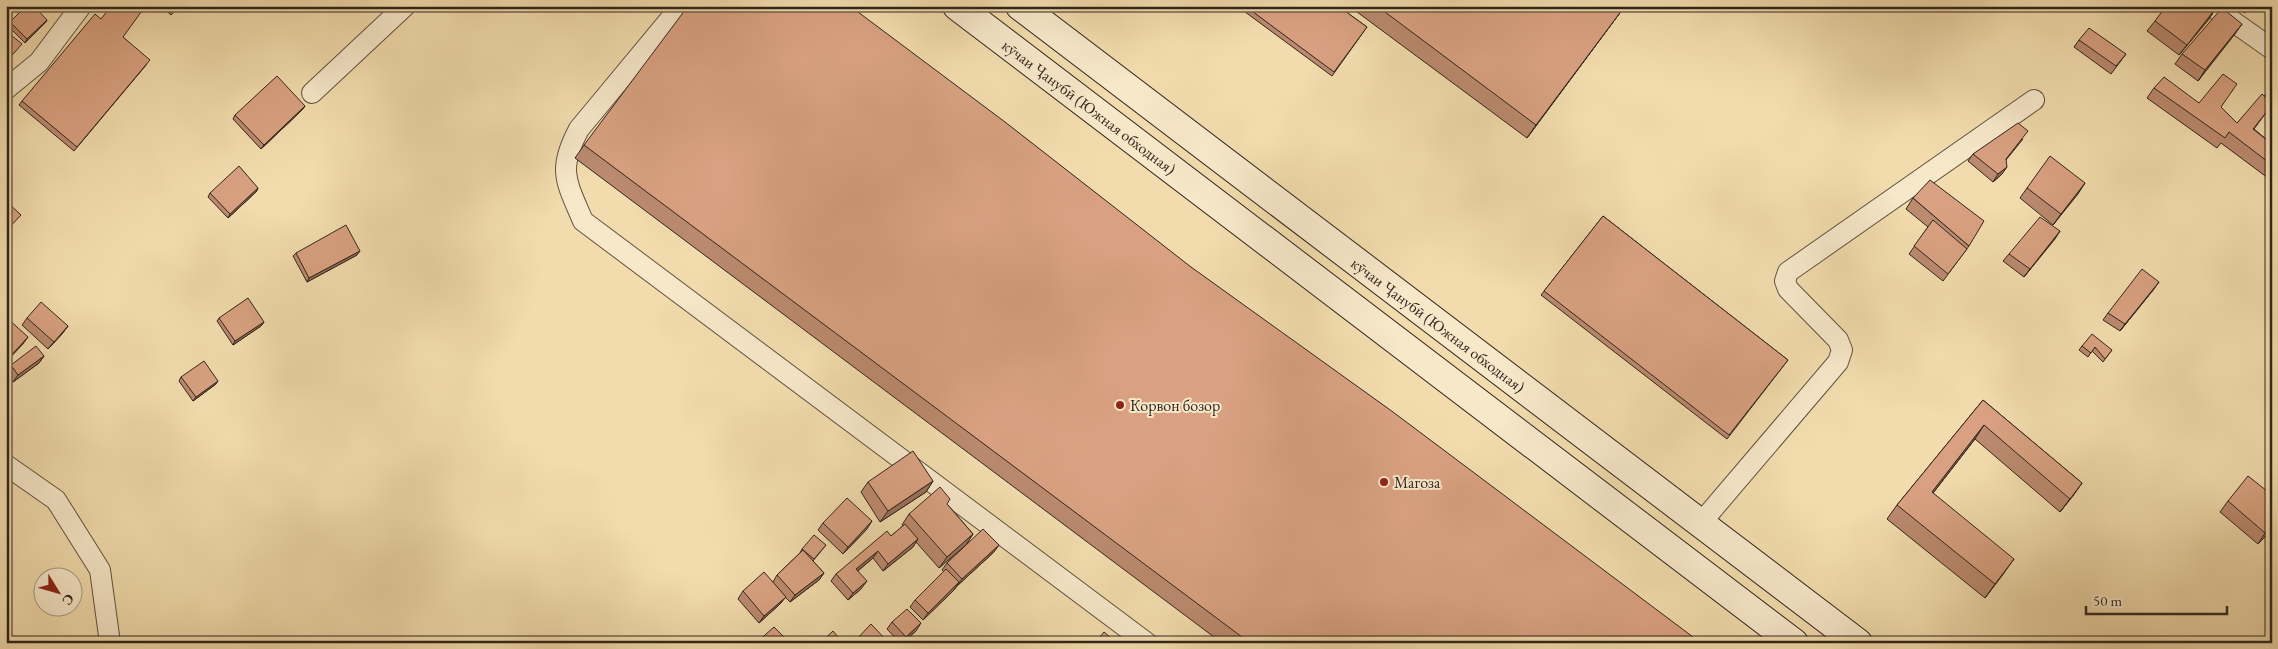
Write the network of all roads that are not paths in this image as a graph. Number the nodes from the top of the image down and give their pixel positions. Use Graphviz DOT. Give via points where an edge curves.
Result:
graph roads {
  1 [pos="80,6"];
  2 [pos="405,6"];
  3 [pos="681,6"];
  4 [pos="957,6"];
  5 [pos="1020,6"];
  6 [pos="2211,6"];
  7 [pos="2272,49"];
  8 [pos="6,90"];
  9 [pos="312,93"];
  10 [pos="2034,100"];
  11 [pos="6,465"];
  12 [pos="1700,524"];
  13 [pos="110,643"];
  14 [pos="1147,643"];
  15 [pos="1794,643"];
  16 [pos="1858,643"];
  1 -- 8 [label="street" via="39,62"];
  2 -- 9 [label="street"];
  3 -- 14 [label="street" via="579,130 568,150 565,164 568,185 583,220"];
  4 -- 15 [label="main road, кӯчаи Ҷанубӣ (Южная обходная)"];
  5 -- 12 [label="main road, кӯчаи Ҷанубӣ (Южная обходная)"];
  6 -- 7 [label="street"];
  10 -- 12 [label="street" via="1788,272 1785,281 1788,289 1838,340 1842,350 1838,362"];
  11 -- 13 [label="street" via="56,500 100,570"];
  12 -- 16 [label="main road, кӯчаи Ҷанубӣ (Южная обходная)"];
}
